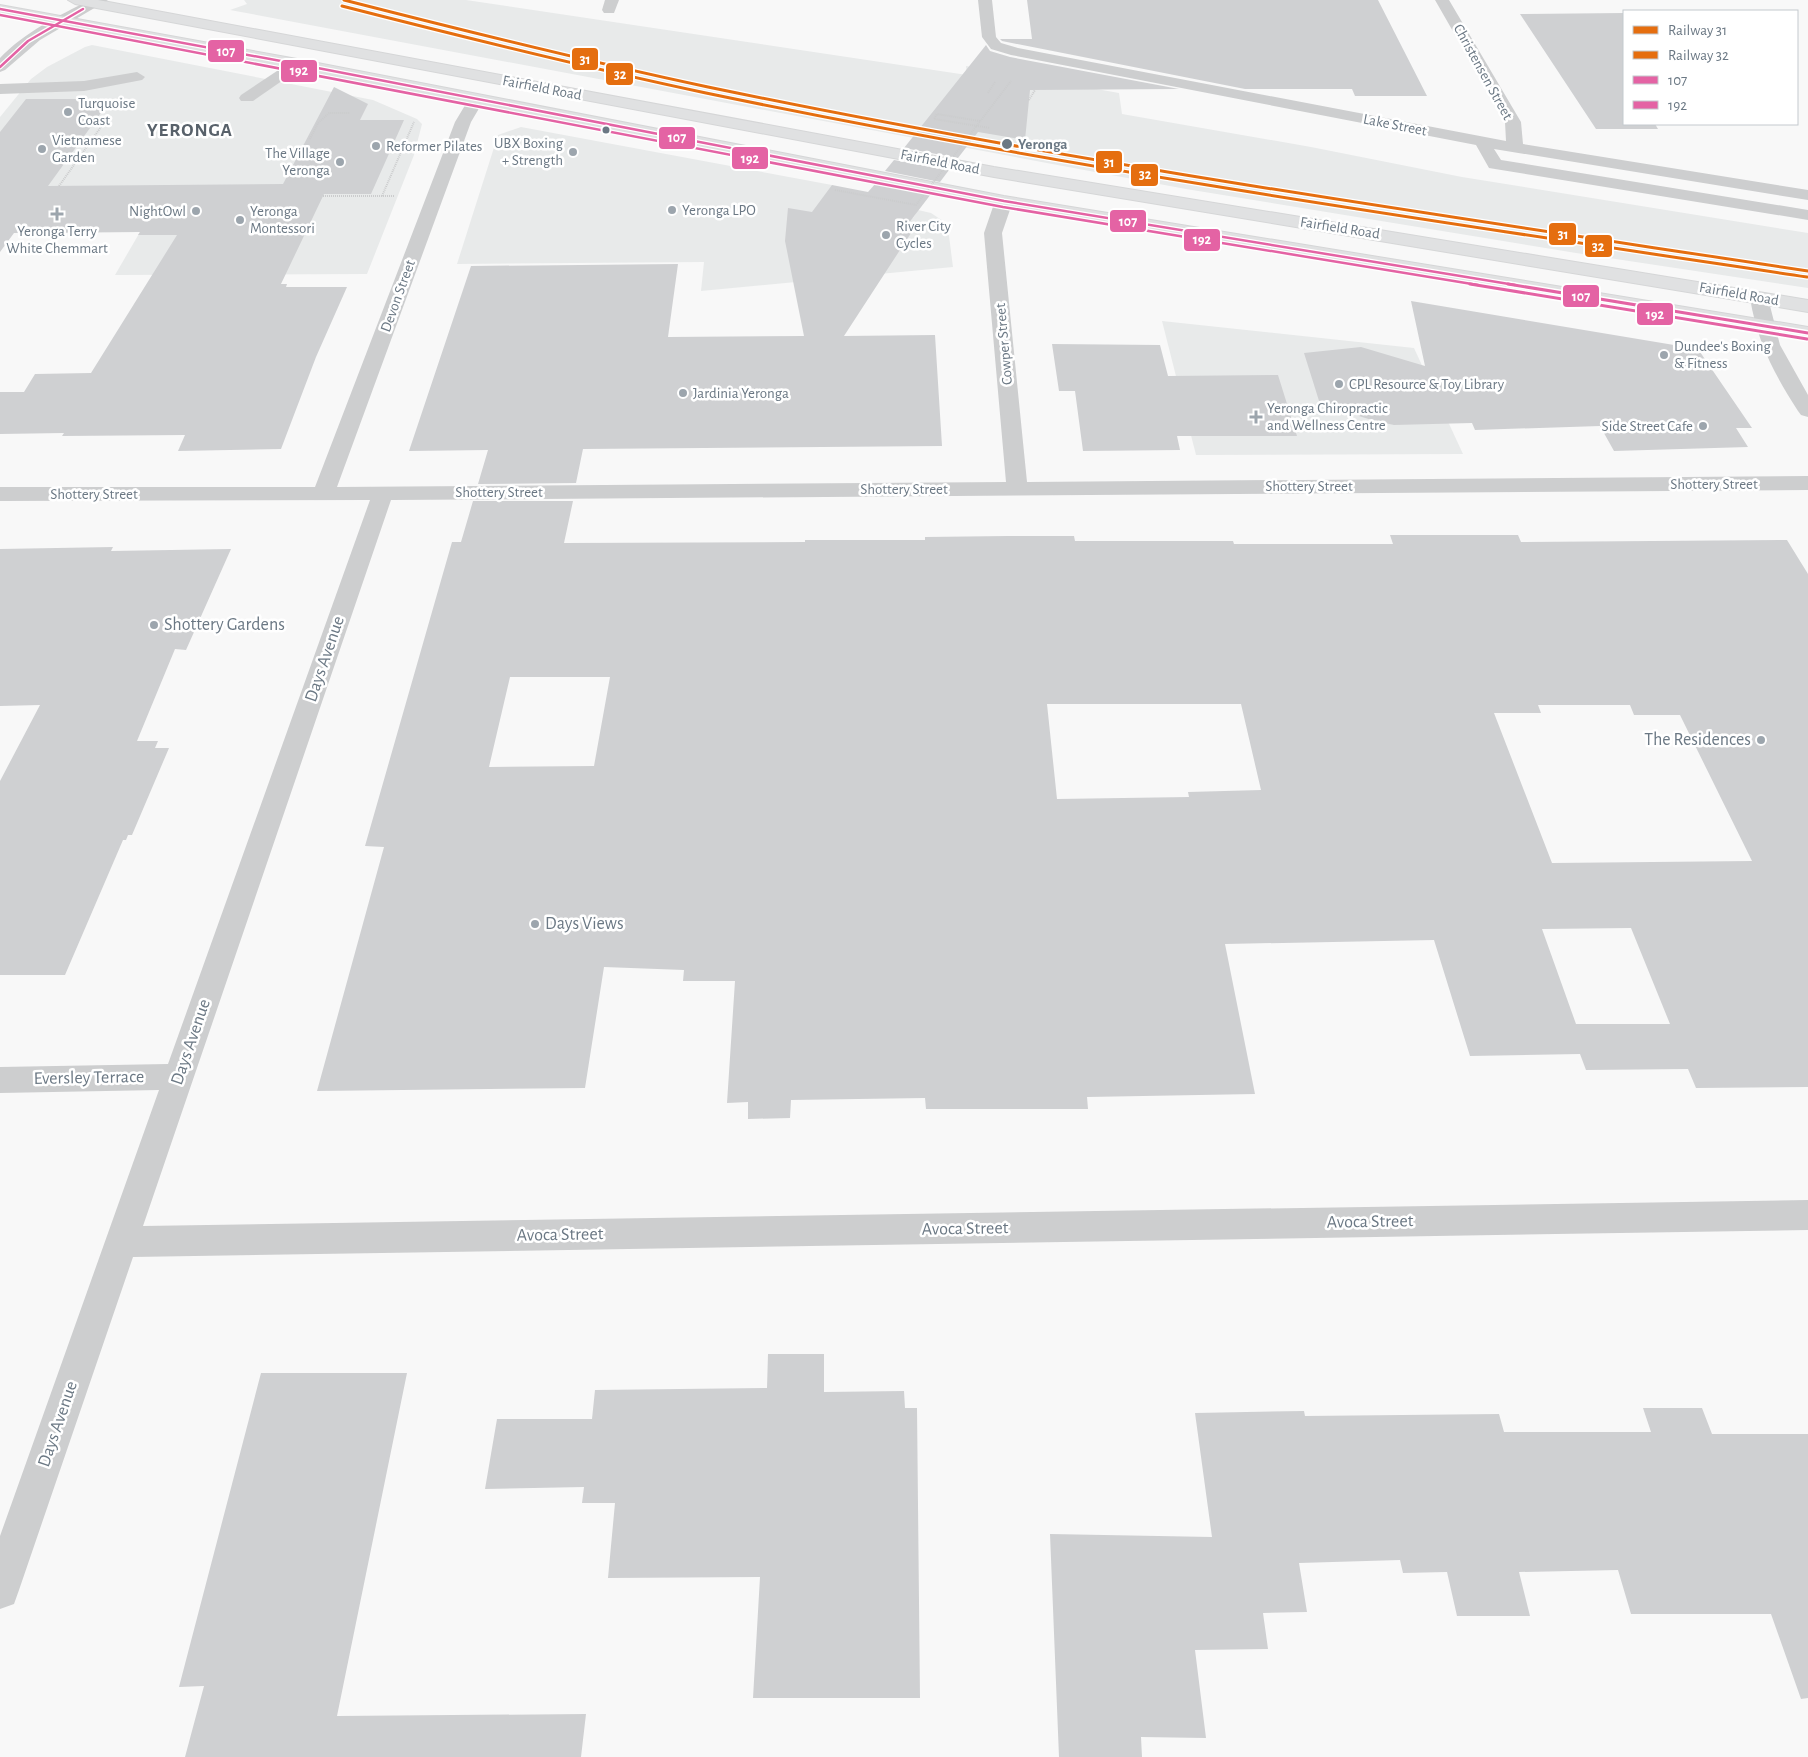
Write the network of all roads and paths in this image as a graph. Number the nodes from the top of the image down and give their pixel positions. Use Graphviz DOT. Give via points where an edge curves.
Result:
graph roads {
  1 [pos="75,0"];
  2 [pos="985,0"];
  3 [pos="1442,0"];
  4 [pos="98,2"];
  5 [pos="0,9"];
  6 [pos="62,20"];
  7 [pos="297,64"];
  8 [pos="0,67"];
  9 [pos="137,77"];
  10 [pos="1011,81"];
  11 [pos="996,82"];
  12 [pos="0,89"];
  13 [pos="988,92"];
  14 [pos="247,98"];
  15 [pos="476,100"];
  16 [pos="357,113"];
  17 [pos="980,121"];
  18 [pos="318,123"];
  19 [pos="323,123"];
  20 [pos="975,125"];
  21 [pos="411,128"];
  22 [pos="990,128"];
  23 [pos="310,139"];
  24 [pos="1482,142"];
  25 [pos="1515,148"];
  26 [pos="835,190"];
  27 [pos="1808,195"];
  28 [pos="323,196"];
  29 [pos="1004,201"];
  30 [pos="1808,215"];
  31 [pos="1759,298"];
  32 [pos="1808,306"];
  33 [pos="1763,326"];
  34 [pos="1808,333"];
  35 [pos="1808,411"];
  36 [pos="1808,483"];
  37 [pos="1017,488"];
  38 [pos="383,493"];
  39 [pos="0,494"];
  40 [pos="324,494"];
  41 [pos="178,1077"];
  42 [pos="0,1080"];
  43 [pos="1808,1215"];
  44 [pos="122,1242"];
  45 [pos="0,1590"];
  1 -- 4 [label="main road, Fairfield Road"];
  2 -- 24 [label="street, Lake Street" via="989,37 996,46 1016,52"];
  3 -- 25 [label="street, Christensen Street" via="1513,122"];
  4 -- 6 [label="street"];
  4 -- 31 [label="main road, Fairfield Road" via="994,172"];
  5 -- 6 [label="main road, Fairfield Road"];
  6 -- 7 [label="main road, Fairfield Road"];
  6 -- 8 [label="street" via="26,43"];
  7 -- 14 [label="street"];
  7 -- 15 [label="main road, Fairfield Road"];
  9 -- 12 [label="street" via="84,86"];
  10 -- 17 [label="path, bridge"];
  11 -- 13 [label="path"];
  15 -- 29 [label="main road, Fairfield Road"];
  15 -- 40 [label="street, Devon Street" via="463,122"];
  16 -- 18 [label="path" via="329,113"];
  17 -- 20 [label="path, bridge"];
  17 -- 20 [label="path" via="937,114 934,119"];
  18 -- 19 [label="path"];
  18 -- 23 [label="path"];
  20 -- 22 [label="path"];
  20 -- 26 [label="path, bridge" via="916,206"];
  21 -- 28 [label="path" via="381,196"];
  24 -- 25 [label="street, Lake Street"];
  24 -- 30 [label="street" via="1494,164"];
  25 -- 27 [label="street, Lake Street"];
  29 -- 33 [label="main road, Fairfield Road"];
  29 -- 37 [label="street, Cowper Street" via="993,233"];
  31 -- 32 [label="main road, Fairfield Road"];
  31 -- 33 [label="street"];
  33 -- 34 [label="main road, Fairfield Road"];
  33 -- 35 [label="street" via="1775,360"];
  36 -- 37 [label="street, Shottery Street"];
  37 -- 38 [label="street, Shottery Street"];
  38 -- 40 [label="street, Shottery Street"];
  38 -- 41 [label="street, Days Avenue"];
  39 -- 40 [label="street, Shottery Street"];
  41 -- 42 [label="street, Eversley Terrace"];
  41 -- 44 [label="street, Days Avenue"];
  43 -- 44 [label="street, Avoca Street"];
  44 -- 45 [label="street, Days Avenue"];
}
